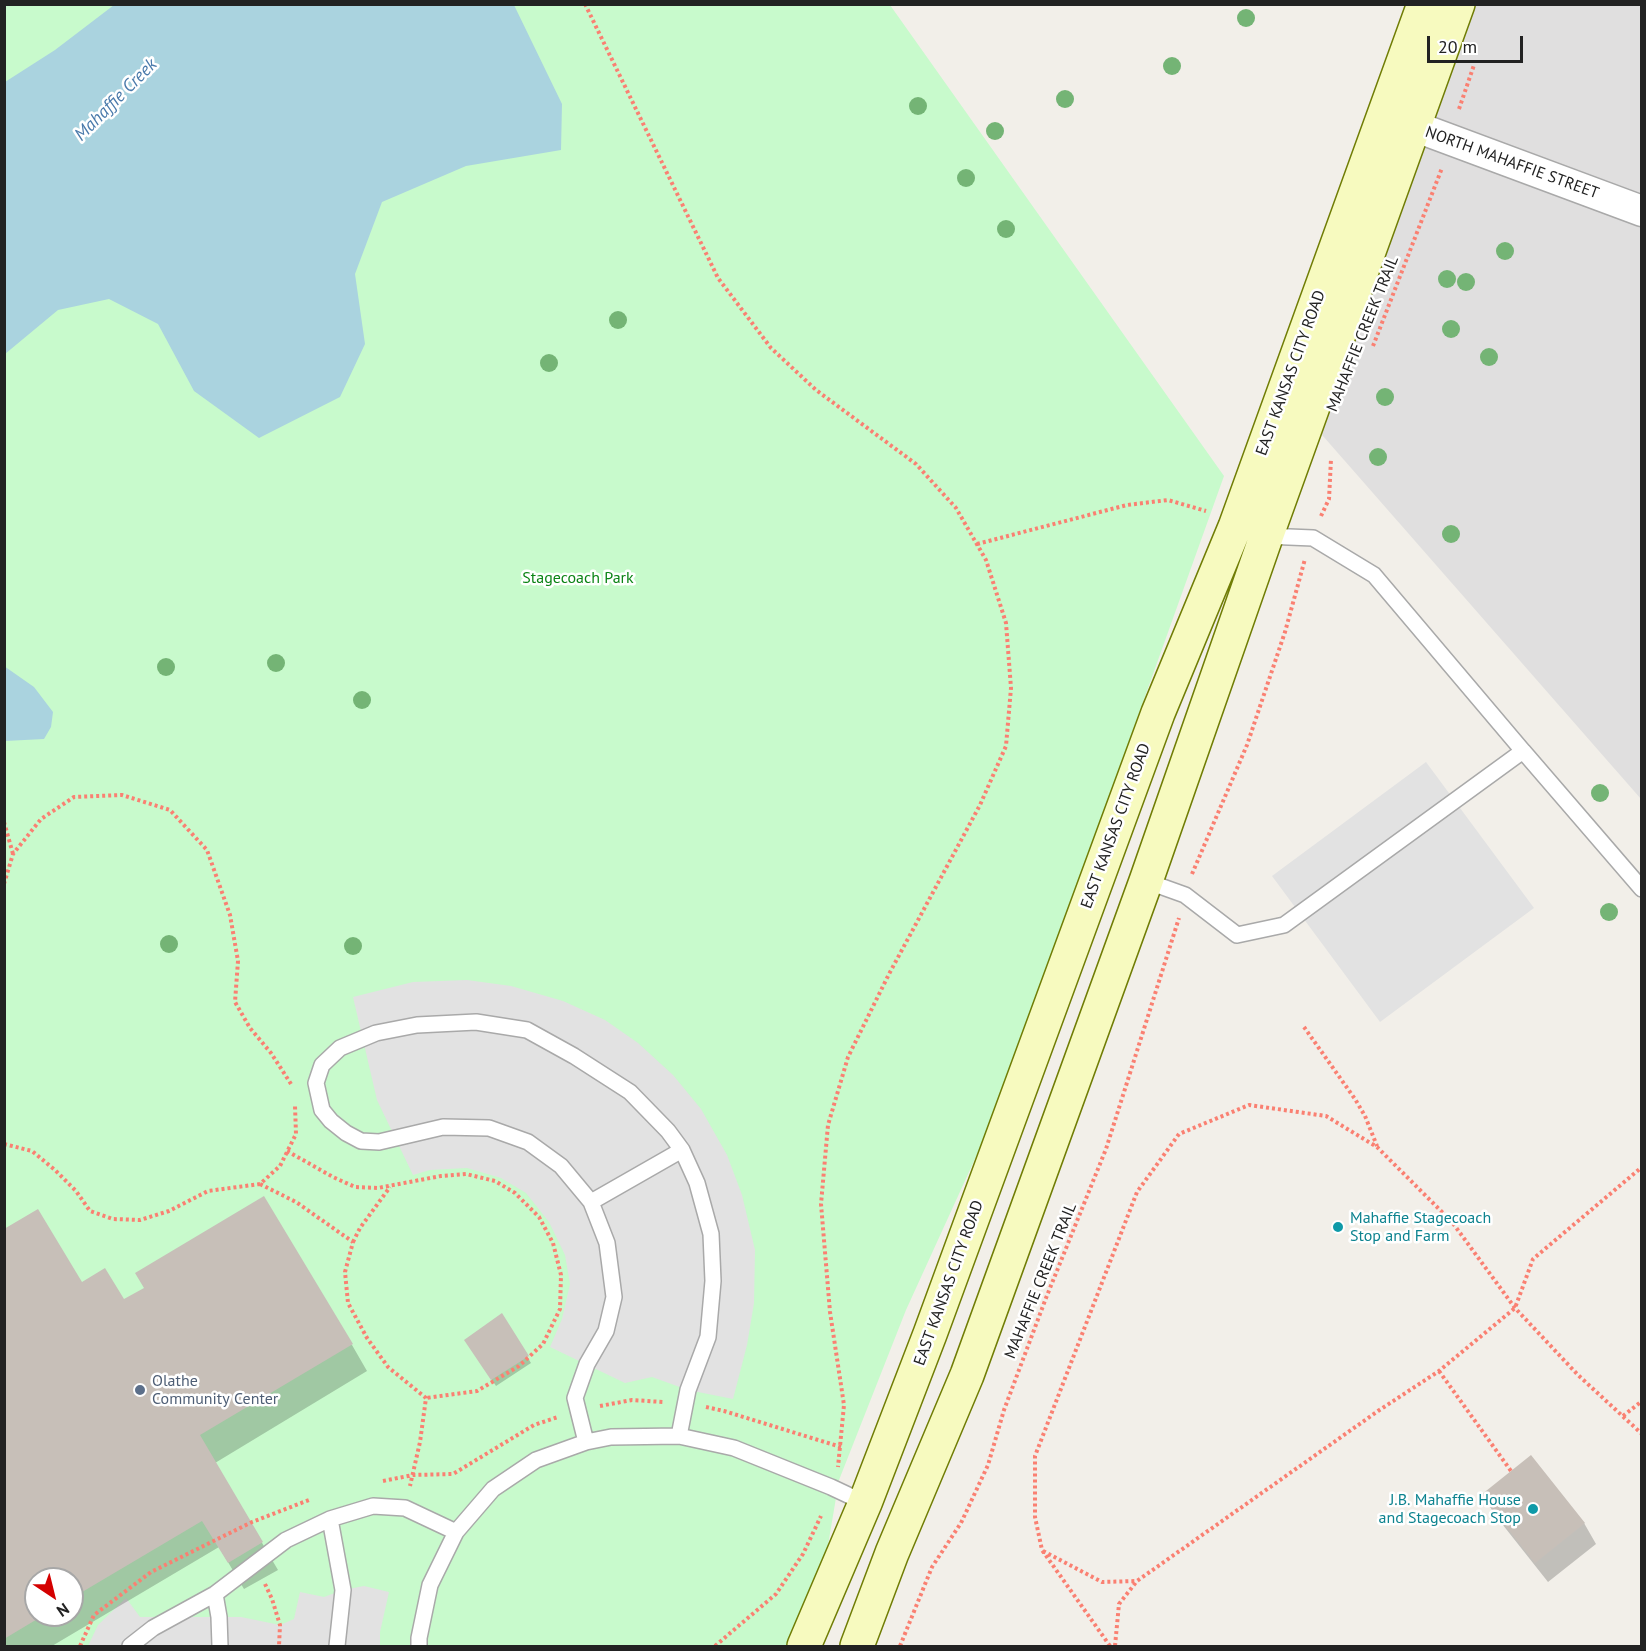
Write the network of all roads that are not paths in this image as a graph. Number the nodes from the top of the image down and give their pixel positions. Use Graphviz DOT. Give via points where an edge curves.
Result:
graph roads {
  1 [pos="1424,4"];
  2 [pos="1458,4"];
  3 [pos="1383,115"];
  4 [pos="1414,127"];
  5 [pos="1641,210"];
  6 [pos="1235,527"];
  7 [pos="1266,537"];
  8 [pos="1522,751"];
  9 [pos="1146,881"];
  10 [pos="1641,889"];
  11 [pos="682,1150"];
  12 [pos="591,1202"];
  13 [pos="680,1436"];
  14 [pos="586,1442"];
  15 [pos="865,1503"];
  16 [pos="330,1519"];
  17 [pos="456,1532"];
  18 [pos="215,1594"];
  19 [pos="129,1647"];
  20 [pos="220,1647"];
  21 [pos="337,1647"];
  22 [pos="420,1647"];
  23 [pos="804,1647"];
  24 [pos="857,1647"];
  1 -- 3 [label="street, EAST KANSAS CITY ROAD"];
  2 -- 4 [label="street, EAST KANSAS CITY ROAD"];
  3 -- 4 [label="street, NORTH MAHAFFIE STREET"];
  3 -- 6 [label="street, EAST KANSAS CITY ROAD"];
  4 -- 5 [label="street, NORTH MAHAFFIE STREET"];
  4 -- 7 [label="street, EAST KANSAS CITY ROAD"];
  6 -- 7 [label="lane"];
  6 -- 15 [label="street, EAST KANSAS CITY ROAD" via="1158,713"];
  7 -- 8 [label="lane" via="1313,538 1374,575"];
  7 -- 9 [label="street, EAST KANSAS CITY ROAD"];
  8 -- 9 [label="lane" via="1284,925 1237,935 1185,895"];
  8 -- 10 [label="lane"];
  9 -- 24 [label="street, EAST KANSAS CITY ROAD" via="967,1375"];
  11 -- 12 [label="lane"];
  11 -- 12 [label="lane" via="630,1092 527,1030 476,1022 417,1024 363,1037 340,1048 322,1065 316,1083 322,1110 331,1121 361,1141 379,1142 443,1127 489,1128 528,1142 561,1166"];
  11 -- 13 [label="lane" via="697,1183 711,1234 713,1281 708,1337 688,1390"];
  12 -- 14 [label="lane" via="607,1243 614,1297 606,1331 586,1364 575,1398"];
  13 -- 14 [label="lane" via="610,1437"];
  13 -- 15 [label="lane" via="734,1448"];
  14 -- 17 [label="lane" via="536,1460 493,1489"];
  15 -- 23 [label="street, EAST KANSAS CITY ROAD"];
  16 -- 17 [label="lane" via="373,1506 405,1508"];
  16 -- 18 [label="lane" via="286,1540"];
  16 -- 21 [label="lane" via="343,1590"];
  17 -- 22 [label="lane" via="430,1585"];
  18 -- 19 [label="lane" via="153,1628"];
  18 -- 20 [label="lane"];
}
